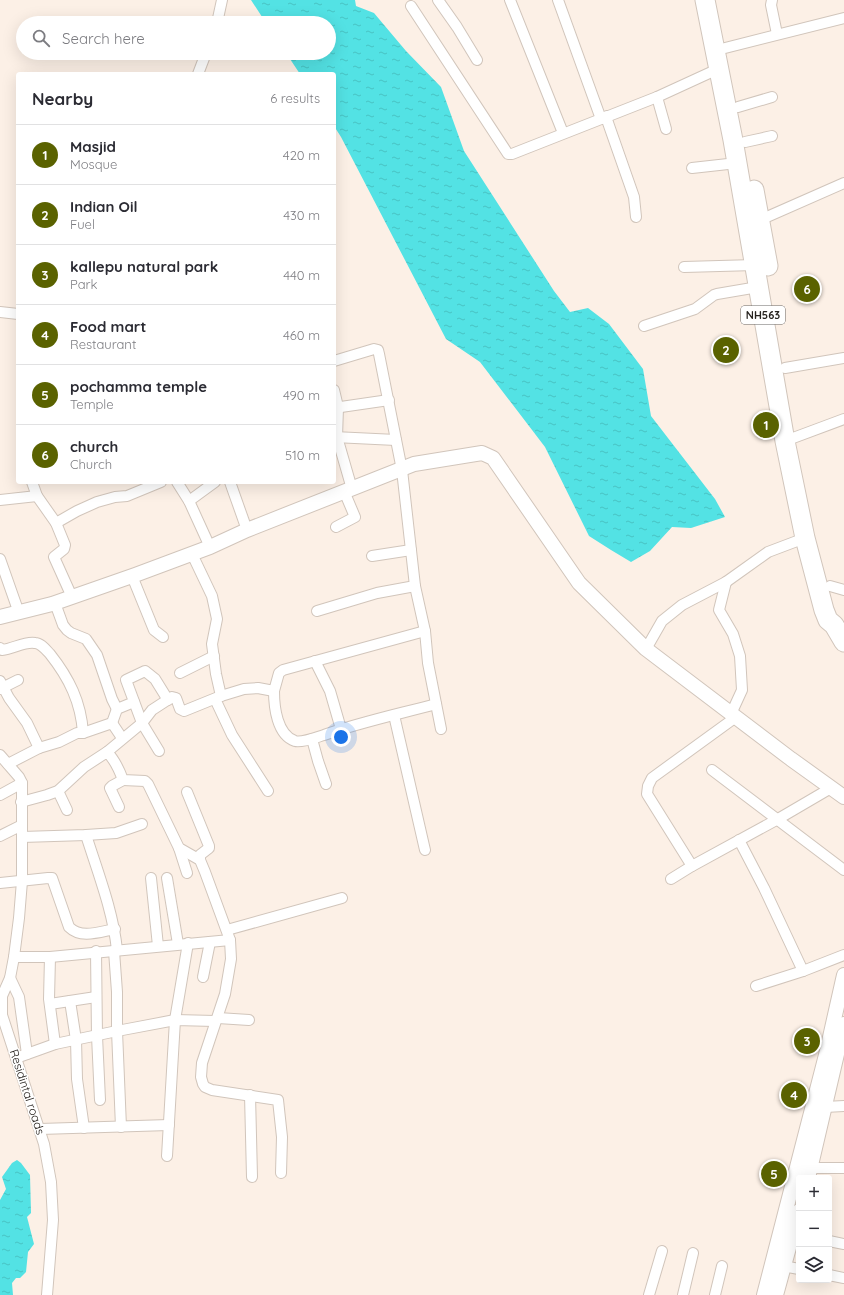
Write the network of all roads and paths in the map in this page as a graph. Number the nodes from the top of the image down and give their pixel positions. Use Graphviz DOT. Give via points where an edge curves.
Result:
graph roads {
  1 [pos="222,0"];
  2 [pos="438,0"];
  3 [pos="510,0"];
  4 [pos="558,0"];
  5 [pos="705,0"];
  6 [pos="717,0"];
  7 [pos="772,0"];
  8 [pos="412,2"];
  9 [pos="219,16"];
  10 [pos="844,18"];
  11 [pos="776,34"];
  12 [pos="725,48"];
  13 [pos="203,60"];
  14 [pos="477,60"];
  15 [pos="718,69"];
  16 [pos="199,72"];
  17 [pos="657,97"];
  18 [pos="772,97"];
  19 [pos="738,107"];
  20 [pos="605,117"];
  21 [pos="666,129"];
  22 [pos="563,134"];
  23 [pos="772,136"];
  24 [pos="745,142"];
  25 [pos="737,163"];
  26 [pos="692,168"];
  27 [pos="844,183"];
  28 [pos="636,217"];
  29 [pos="760,220"];
  30 [pos="755,265"];
  31 [pos="684,266"];
  32 [pos="758,286"];
  33 [pos="0,312"];
  34 [pos="16,314"];
  35 [pos="644,326"];
  36 [pos="844,358"];
  37 [pos="336,360"];
  38 [pos="785,368"];
  39 [pos="389,400"];
  40 [pos="336,408"];
  41 [pos="844,419"];
  42 [pos="336,437"];
  43 [pos="792,439"];
  44 [pos="396,440"];
  45 [pos="336,441"];
  46 [pos="402,470"];
  47 [pos="33,484"];
  48 [pos="156,484"];
  49 [pos="178,484"];
  50 [pos="212,484"];
  51 [pos="231,484"];
  52 [pos="348,490"];
  53 [pos="37,496"];
  54 [pos="0,500"];
  55 [pos="188,501"];
  56 [pos="56,523"];
  57 [pos="336,528"];
  58 [pos="247,530"];
  59 [pos="806,538"];
  60 [pos="210,547"];
  61 [pos="411,550"];
  62 [pos="192,554"];
  63 [pos="372,556"];
  64 [pos="0,559"];
  65 [pos="132,576"];
  66 [pos="726,582"];
  67 [pos="415,586"];
  68 [pos="837,588"];
  69 [pos="72,597"];
  70 [pos="55,603"];
  71 [pos="317,611"];
  72 [pos="19,613"];
  73 [pos="0,617"];
  74 [pos="834,625"];
  75 [pos="425,631"];
  76 [pos="163,637"];
  77 [pos="844,642"];
  78 [pos="0,648"];
  79 [pos="646,649"];
  80 [pos="214,656"];
  81 [pos="315,661"];
  82 [pos="180,673"];
  83 [pos="18,680"];
  84 [pos="1,686"];
  85 [pos="274,690"];
  86 [pos="218,698"];
  87 [pos="168,700"];
  88 [pos="134,702"];
  89 [pos="436,704"];
  90 [pos="117,709"];
  91 [pos="394,715"];
  92 [pos="734,715"];
  93 [pos="112,723"];
  94 [pos="142,723"];
  95 [pos="341,729"];
  96 [pos="441,729"];
  97 [pos="83,733"];
  98 [pos="122,738"];
  99 [pos="312,739"];
  100 [pos="39,748"];
  101 [pos="106,752"];
  102 [pos="159,752"];
  103 [pos="0,755"];
  104 [pos="8,764"];
  105 [pos="712,770"];
  106 [pos="123,780"];
  107 [pos="22,783"];
  108 [pos="326,784"];
  109 [pos="831,788"];
  110 [pos="58,791"];
  111 [pos="268,791"];
  112 [pos="187,792"];
  113 [pos="0,795"];
  114 [pos="844,797"];
  115 [pos="21,802"];
  116 [pos="119,807"];
  117 [pos="67,810"];
  118 [pos="778,819"];
  119 [pos="142,824"];
  120 [pos="22,825"];
  121 [pos="86,835"];
  122 [pos="0,836"];
  123 [pos="22,837"];
  124 [pos="739,840"];
  125 [pos="179,848"];
  126 [pos="425,850"];
  127 [pos="200,860"];
  128 [pos="692,866"];
  129 [pos="844,870"];
  130 [pos="187,873"];
  131 [pos="151,878"];
  132 [pos="167,878"];
  133 [pos="670,879"];
  134 [pos="22,881"];
  135 [pos="0,883"];
  136 [pos="342,898"];
  137 [pos="115,930"];
  138 [pos="228,935"];
  139 [pos="210,942"];
  140 [pos="183,944"];
  141 [pos="158,946"];
  142 [pos="115,950"];
  143 [pos="96,951"];
  144 [pos="844,955"];
  145 [pos="50,956"];
  146 [pos="14,957"];
  147 [pos="803,971"];
  148 [pos="844,975"];
  149 [pos="203,977"];
  150 [pos="10,978"];
  151 [pos="756,986"];
  152 [pos="96,997"];
  153 [pos="70,1001"];
  154 [pos="50,1004"];
  155 [pos="217,1019"];
  156 [pos="175,1020"];
  157 [pos="249,1020"];
  158 [pos="844,1024"];
  159 [pos="117,1031"];
  160 [pos="97,1036"];
  161 [pos="76,1040"];
  162 [pos="55,1044"];
  163 [pos="27,1054"];
  164 [pos="841,1055"];
  165 [pos="16,1058"];
  166 [pos="250,1096"];
  167 [pos="100,1100"];
  168 [pos="844,1106"];
  169 [pos="825,1107"];
  170 [pos="169,1125"];
  171 [pos="121,1126"];
  172 [pos="84,1128"];
  173 [pos="40,1130"];
  174 [pos="167,1156"];
  175 [pos="844,1168"];
  176 [pos="805,1171"];
  177 [pos="281,1173"];
  178 [pos="252,1177"];
  179 [pos="796,1236"];
  180 [pos="832,1242"];
  181 [pos="844,1244"];
  182 [pos="662,1251"];
  183 [pos="693,1253"];
  184 [pos="722,1266"];
  185 [pos="784,1266"];
  186 [pos="796,1268"];
  187 [pos="832,1276"];
  188 [pos="844,1278"];
  189 [pos="48,1295"];
  190 [pos="649,1295"];
  191 [pos="683,1295"];
  192 [pos="715,1295"];
  193 [pos="764,1295"];
  194 [pos="776,1295"];
  1 -- 9 [label="street"];
  2 -- 14 [label="street"];
  3 -- 22 [label="street"];
  4 -- 20 [label="street"];
  5 -- 15 [label="highway, NH563"];
  6 -- 12 [label="highway, NH563"];
  7 -- 11 [label="street"];
  8 -- 22 [label="street" via="508,154"];
  10 -- 11 [label="street"];
  11 -- 12 [label="street"];
  12 -- 19 [label="highway, NH563"];
  13 -- 16 [label="street"];
  15 -- 17 [label="street"];
  15 -- 25 [label="highway, NH563"];
  17 -- 20 [label="street"];
  17 -- 21 [label="street"];
  18 -- 19 [label="street"];
  19 -- 24 [label="highway, NH563"];
  20 -- 22 [label="street"];
  20 -- 28 [label="street" via="634,197"];
  23 -- 24 [label="street"];
  24 -- 29 [label="highway, NH563"];
  25 -- 26 [label="street"];
  25 -- 30 [label="highway, NH563"];
  27 -- 29 [label="street"];
  29 -- 38 [label="highway, NH563"];
  30 -- 31 [label="street"];
  30 -- 32 [label="highway, NH563"];
  32 -- 35 [label="street" via="714,295 695,309"];
  32 -- 43 [label="highway, NH563"];
  33 -- 34 [label="street"];
  36 -- 38 [label="street"];
  37 -- 39 [label="street" via="367,350 378,350"];
  38 -- 43 [label="highway, NH563"];
  39 -- 40 [label="street"];
  39 -- 44 [label="street"];
  41 -- 43 [label="street"];
  42 -- 44 [label="street"];
  43 -- 59 [label="highway, NH563"];
  43 -- 68 [label="highway, NH563" via="817,532"];
  44 -- 46 [label="street"];
  45 -- 52 [label="street"];
  46 -- 52 [label="street"];
  46 -- 61 [label="street"];
  46 -- 79 [label="street" via="414,464 482,453 493,458 579,583"];
  47 -- 53 [label="street"];
  48 -- 56 [label="street" via="127,496 97,502"];
  49 -- 55 [label="street"];
  50 -- 55 [label="street"];
  51 -- 58 [label="street"];
  52 -- 57 [label="street" via="355,517"];
  52 -- 58 [label="street"];
  53 -- 54 [label="street"];
  53 -- 56 [label="street"];
  55 -- 60 [label="street"];
  56 -- 69 [label="street" via="65,547 54,557"];
  58 -- 60 [label="street"];
  59 -- 66 [label="street" via="768,552"];
  59 -- 74 [label="highway, NH563" via="824,610 828,620"];
  60 -- 62 [label="street"];
  61 -- 63 [label="street"];
  61 -- 67 [label="street"];
  62 -- 65 [label="street"];
  62 -- 80 [label="street" via="212,596 217,619 212,644"];
  64 -- 72 [label="street"];
  65 -- 69 [label="street"];
  65 -- 76 [label="street" via="154,630"];
  66 -- 79 [label="street" via="682,605 662,621"];
  66 -- 92 [label="street" via="719,610 733,634 740,656 742,690"];
  67 -- 71 [label="street" via="377,593"];
  67 -- 75 [label="street"];
  68 -- 74 [label="highway, NH563"];
  69 -- 70 [label="street"];
  70 -- 72 [label="street"];
  70 -- 90 [label="street" via="63,625 71,633 86,639 96,655"];
  72 -- 73 [label="street"];
  74 -- 77 [label="highway, NH563"];
  75 -- 81 [label="street"];
  75 -- 89 [label="street"];
  78 -- 97 [label="street" via="6,650 35,642 47,651 68,678 82,717"];
  79 -- 92 [label="street"];
  80 -- 82 [label="street"];
  80 -- 86 [label="street"];
  81 -- 85 [label="street" via="283,670 279,673"];
  81 -- 95 [label="street" via="330,691"];
  83 -- 84 [label="street"];
  84 -- 100 [label="street" via="27,723"];
  85 -- 86 [label="street" via="244,689"];
  85 -- 99 [label="street" via="274,705 279,724 289,738 296,742"];
  86 -- 87 [label="street" via="184,711 180,709 176,698"];
  86 -- 111 [label="street" via="232,735"];
  87 -- 88 [label="street" via="155,678 145,671 126,680"];
  87 -- 94 [label="street" via="152,710"];
  88 -- 90 [label="street"];
  88 -- 94 [label="street"];
  89 -- 91 [label="street"];
  89 -- 96 [label="street"];
  90 -- 93 [label="street"];
  91 -- 95 [label="street"];
  91 -- 126 [label="street"];
  92 -- 109 [label="street"];
  92 -- 128 [label="street" via="652,778 648,786 647,794"];
  93 -- 97 [label="street"];
  93 -- 98 [label="street"];
  94 -- 98 [label="street"];
  94 -- 102 [label="street"];
  95 -- 99 [label="street"];
  97 -- 100 [label="street"];
  98 -- 101 [label="street"];
  99 -- 108 [label="street"];
  100 -- 104 [label="street"];
  101 -- 106 [label="street" via="118,767"];
  101 -- 110 [label="street" via="84,767"];
  103 -- 104 [label="street"];
  104 -- 107 [label="street"];
  105 -- 118 [label="street"];
  106 -- 116 [label="street" via="110,788"];
  106 -- 125 [label="street" via="145,781 148,784"];
  107 -- 113 [label="street"];
  107 -- 115 [label="street, Residintal roads"];
  109 -- 114 [label="street"];
  109 -- 118 [label="street"];
  110 -- 115 [label="street"];
  110 -- 117 [label="street"];
  112 -- 127 [label="street" via="209,846 200,855"];
  115 -- 120 [label="street, Residintal roads"];
  118 -- 124 [label="street"];
  118 -- 129 [label="street"];
  119 -- 121 [label="street" via="120,832"];
  120 -- 122 [label="street"];
  120 -- 123 [label="street, Residintal roads"];
  121 -- 123 [label="street"];
  121 -- 137 [label="street"];
  123 -- 134 [label="street, Residintal roads"];
  124 -- 128 [label="street"];
  124 -- 147 [label="street"];
  125 -- 127 [label="street"];
  125 -- 130 [label="street"];
  127 -- 138 [label="street"];
  128 -- 133 [label="street"];
  131 -- 141 [label="street"];
  132 -- 140 [label="street"];
  134 -- 135 [label="street"];
  134 -- 137 [label="street" via="52,878 68,927 75,932 86,934"];
  134 -- 146 [label="street, Residintal roads"];
  136 -- 138 [label="street"];
  137 -- 142 [label="street"];
  138 -- 139 [label="street"];
  138 -- 155 [label="street" via="231,959 225,994"];
  139 -- 140 [label="street"];
  139 -- 149 [label="street"];
  140 -- 141 [label="street"];
  140 -- 156 [label="street"];
  141 -- 142 [label="street"];
  142 -- 143 [label="street"];
  142 -- 159 [label="street"];
  143 -- 145 [label="street"];
  143 -- 152 [label="street"];
  144 -- 147 [label="street"];
  145 -- 146 [label="street"];
  145 -- 154 [label="street"];
  146 -- 150 [label="street, Residintal roads"];
  147 -- 151 [label="street"];
  148 -- 176 [label="street" via="826,1055"];
  150 -- 163 [label="street" via="19,996"];
  150 -- 165 [label="street, Residintal roads" via="2,996 2,1015"];
  152 -- 153 [label="street"];
  152 -- 160 [label="street"];
  153 -- 154 [label="street"];
  153 -- 161 [label="street"];
  154 -- 162 [label="street"];
  155 -- 156 [label="street"];
  155 -- 157 [label="street"];
  155 -- 166 [label="street" via="202,1063 203,1084 212,1090"];
  156 -- 159 [label="street"];
  156 -- 170 [label="street"];
  158 -- 164 [label="street"];
  159 -- 160 [label="street"];
  159 -- 171 [label="street"];
  160 -- 161 [label="street"];
  160 -- 167 [label="street"];
  161 -- 162 [label="street"];
  161 -- 172 [label="street" via="77,1078"];
  162 -- 163 [label="street"];
  163 -- 165 [label="street"];
  164 -- 169 [label="street"];
  165 -- 173 [label="street, Residintal roads"];
  166 -- 177 [label="street" via="278,1100 282,1137"];
  166 -- 178 [label="street"];
  168 -- 169 [label="street"];
  169 -- 176 [label="street"];
  170 -- 171 [label="street"];
  170 -- 174 [label="street"];
  171 -- 172 [label="street"];
  172 -- 173 [label="street"];
  173 -- 189 [label="street, Residintal roads" via="51,1182 53,1220"];
  175 -- 176 [label="street"];
  176 -- 193 [label="street"];
  179 -- 185 [label="street"];
  180 -- 181 [label="street"];
  182 -- 190 [label="street"];
  183 -- 191 [label="street"];
  184 -- 192 [label="street"];
  185 -- 186 [label="street"];
  185 -- 194 [label="street"];
  187 -- 188 [label="street"];
}
